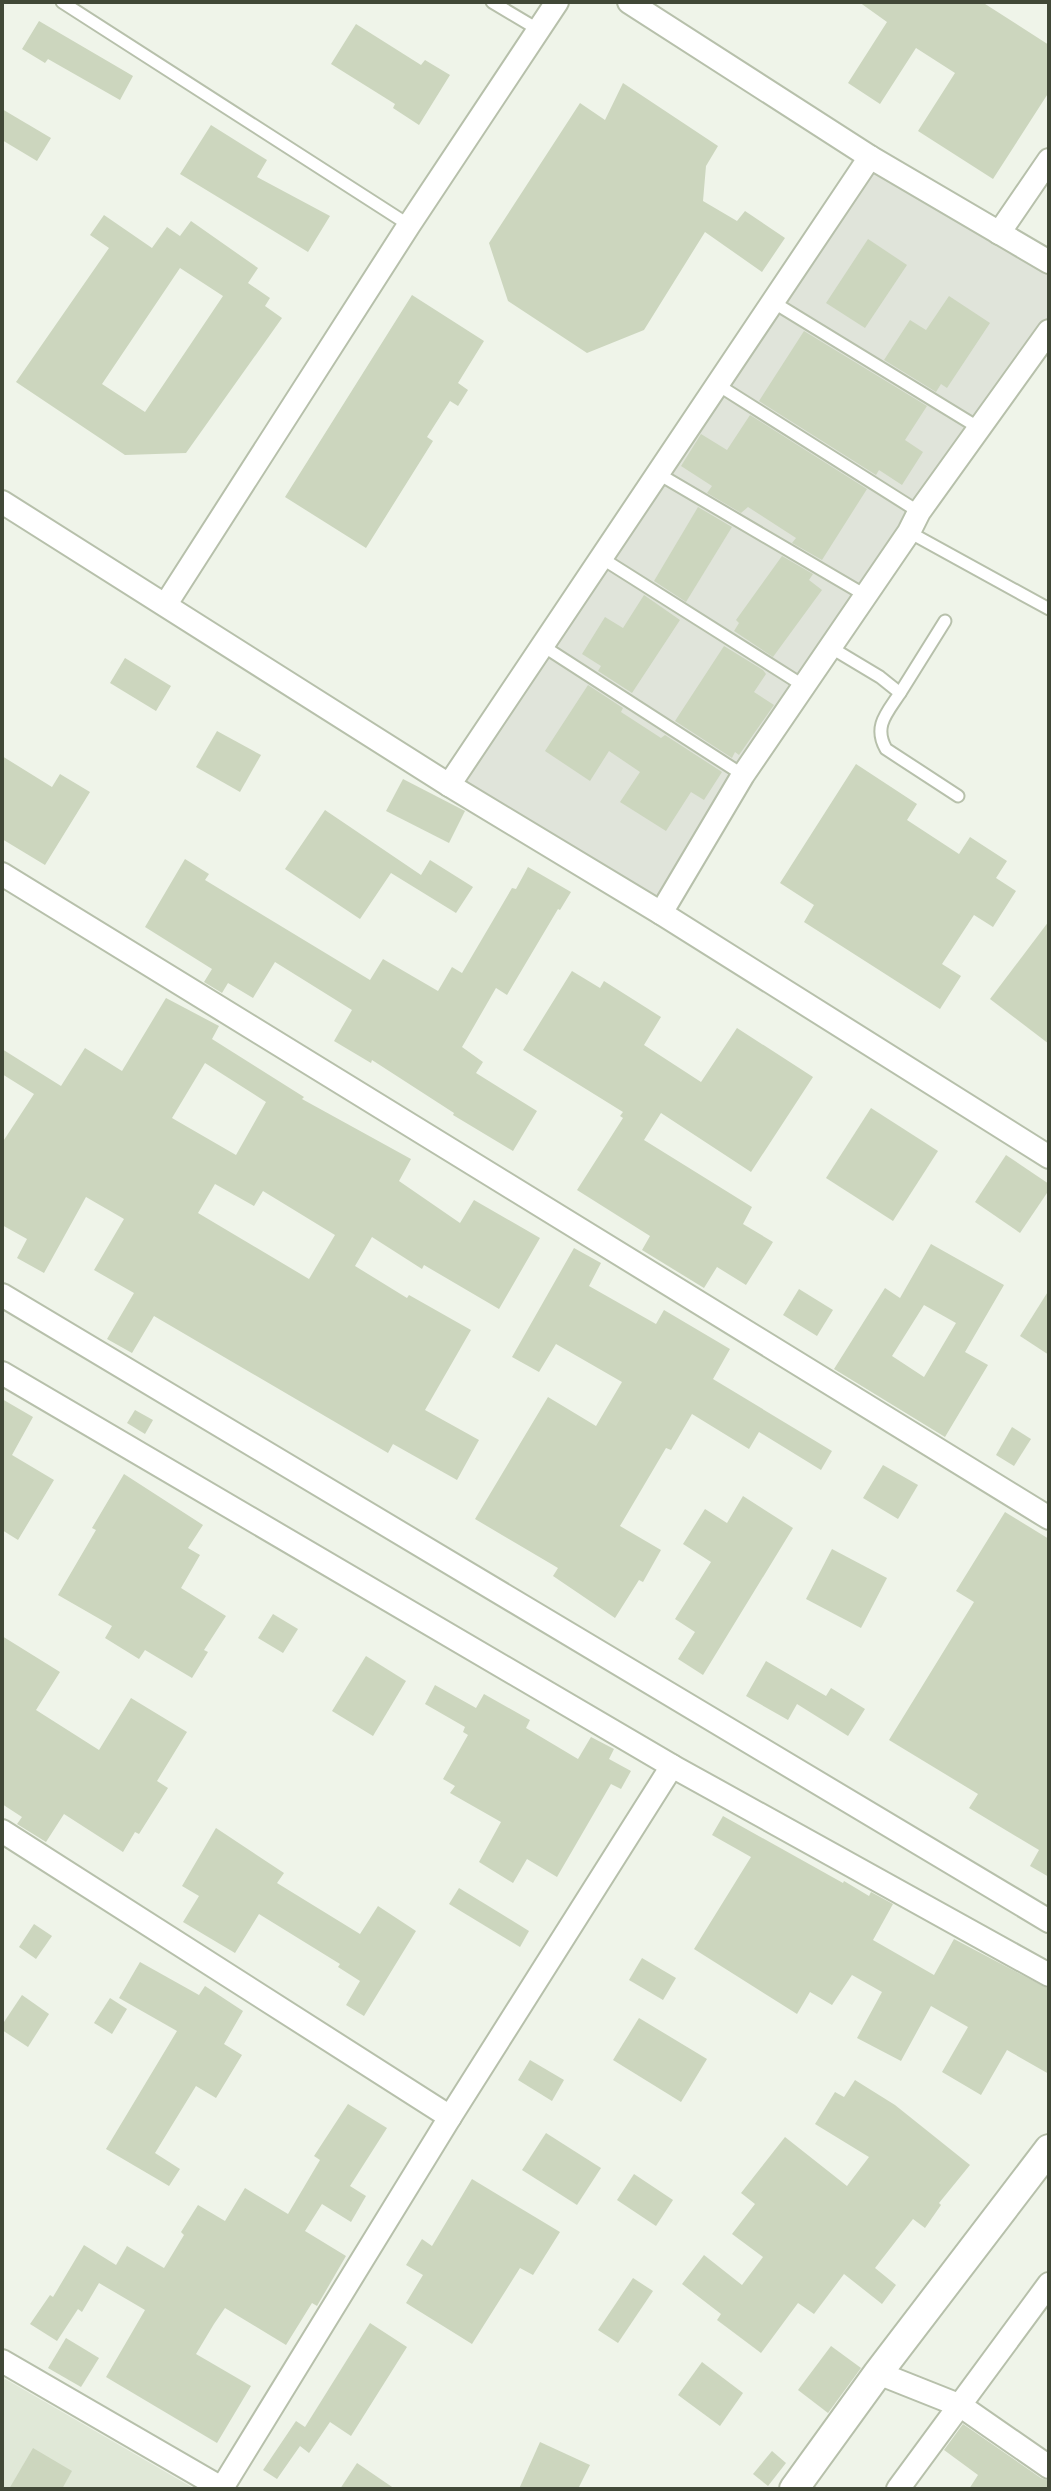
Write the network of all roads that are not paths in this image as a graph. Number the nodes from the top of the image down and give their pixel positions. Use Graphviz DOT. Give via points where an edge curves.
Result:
graph roads {
  1 [pos="62,2"];
  2 [pos="492,2"];
  3 [pos="557,2"];
  4 [pos="629,2"];
  5 [pos="539,30"];
  6 [pos="870,157"];
  7 [pos="1049,160"];
  8 [pos="409,225"];
  9 [pos="999,233"];
  10 [pos="1049,262"];
  11 [pos="773,302"];
  12 [pos="1049,331"];
  13 [pos="718,385"];
  14 [pos="979,428"];
  15 [pos="657,473"];
  16 [pos="2,502"];
  17 [pos="914,522"];
  18 [pos="603,559"];
  19 [pos="865,595"];
  20 [pos="166,604"];
  21 [pos="1049,609"];
  22 [pos="945,621"];
  23 [pos="543,646"];
  24 [pos="830,647"];
  25 [pos="804,686"];
  26 [pos="900,693"];
  27 [pos="743,775"];
  28 [pos="449,785"];
  29 [pos="958,796"];
  30 [pos="2,874"];
  31 [pos="661,913"];
  32 [pos="1049,1157"];
  33 [pos="2,1295"];
  34 [pos="2,1373"];
  35 [pos="1049,1518"];
  36 [pos="672,1766"];
  37 [pos="2,1831"];
  38 [pos="1049,1921"];
  39 [pos="1049,1975"];
  40 [pos="450,2117"];
  41 [pos="1049,2149"];
  42 [pos="1049,2284"];
  43 [pos="2,2361"];
  44 [pos="878,2373"];
  45 [pos="961,2406"];
  46 [pos="1049,2467"];
  47 [pos="222,2489"];
  48 [pos="794,2489"];
  49 [pos="898,2489"];
  1 -- 8 [label="lane"];
  2 -- 5 [label="lane"];
  3 -- 5 [label="street"];
  4 -- 6 [label="street"];
  5 -- 8 [label="street"];
  6 -- 9 [label="street"];
  6 -- 11 [label="street"];
  7 -- 9 [label="street"];
  8 -- 20 [label="street"];
  9 -- 10 [label="street"];
  11 -- 13 [label="street"];
  11 -- 14 [label="lane"];
  12 -- 14 [label="street"];
  13 -- 15 [label="street"];
  13 -- 17 [label="lane"];
  14 -- 17 [label="street"];
  15 -- 18 [label="street"];
  15 -- 19 [label="lane"];
  16 -- 20 [label="street"];
  17 -- 19 [label="street"];
  17 -- 21 [label="lane"];
  18 -- 23 [label="street"];
  18 -- 25 [label="lane"];
  19 -- 24 [label="street"];
  20 -- 28 [label="street"];
  22 -- 26 [label="lane"];
  23 -- 27 [label="lane"];
  23 -- 28 [label="street"];
  24 -- 25 [label="street"];
  24 -- 26 [label="lane"];
  25 -- 27 [label="street"];
  26 -- 29 [label="lane" via="879,737 886,749"];
  27 -- 31 [label="street"];
  28 -- 31 [label="street"];
  30 -- 35 [label="street"];
  31 -- 32 [label="street"];
  33 -- 38 [label="street"];
  34 -- 36 [label="street"];
  36 -- 39 [label="street"];
  36 -- 40 [label="street"];
  37 -- 40 [label="street"];
  40 -- 47 [label="street"];
  41 -- 44 [label="street"];
  42 -- 45 [label="street"];
  43 -- 47 [label="street"];
  44 -- 45 [label="street"];
  44 -- 48 [label="street"];
  45 -- 46 [label="street"];
  45 -- 49 [label="street"];
}
